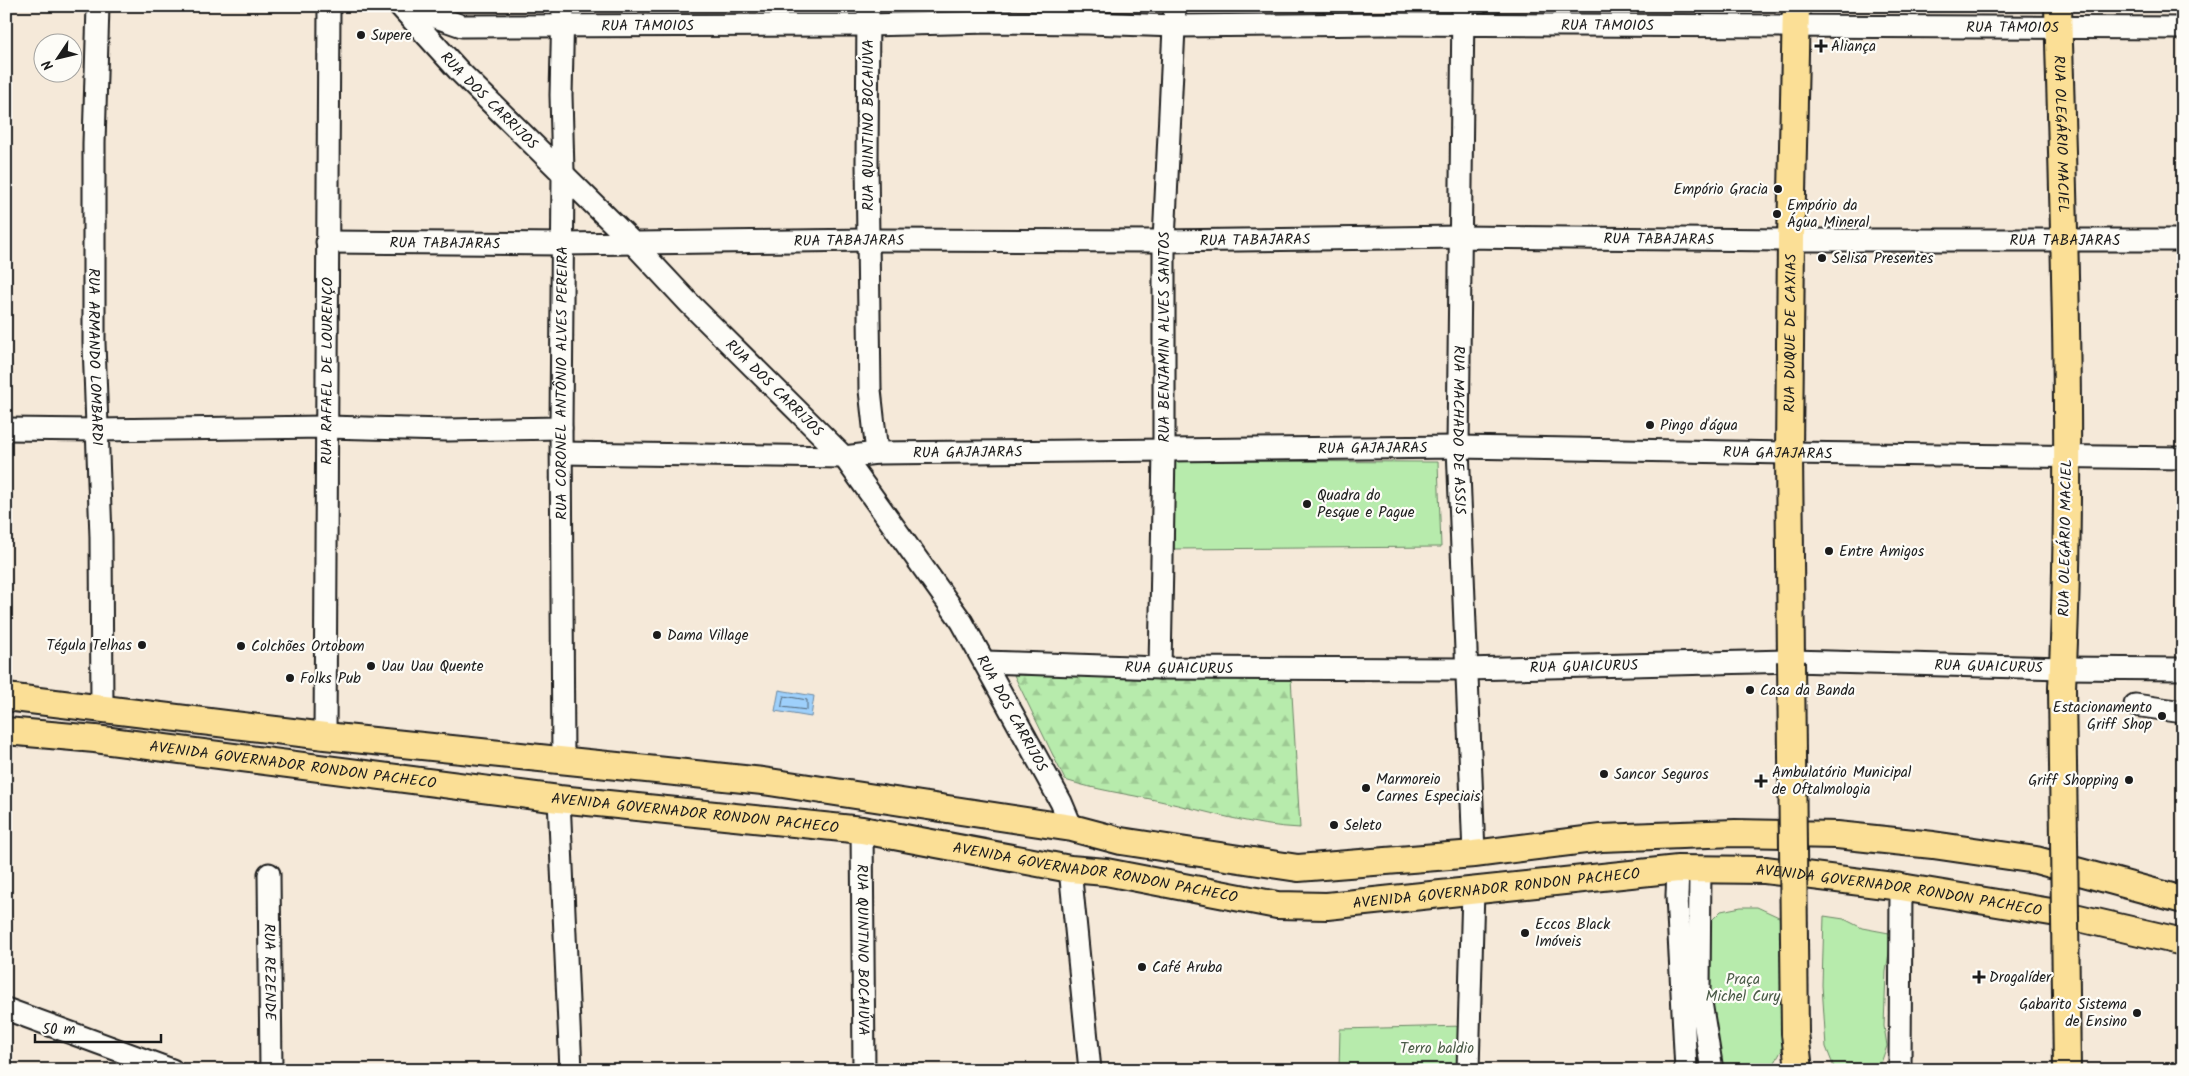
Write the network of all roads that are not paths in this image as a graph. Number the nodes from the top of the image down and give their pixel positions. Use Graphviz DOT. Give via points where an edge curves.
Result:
graph roads {
  1 [pos="98,6"];
  2 [pos="329,6"];
  3 [pos="400,6"];
  4 [pos="405,6"];
  5 [pos="563,16"];
  6 [pos="868,16"];
  7 [pos="1176,16"];
  8 [pos="1463,16"];
  9 [pos="1796,16"];
  10 [pos="2058,17"];
  11 [pos="2183,28"];
  12 [pos="563,172"];
  13 [pos="1459,237"];
  14 [pos="868,240"];
  15 [pos="1791,240"];
  16 [pos="2064,240"];
  17 [pos="2183,240"];
  18 [pos="327,242"];
  19 [pos="632,242"];
  20 [pos="1164,242"];
  21 [pos="563,244"];
  22 [pos="326,427"];
  23 [pos="6,428"];
  24 [pos="561,428"];
  25 [pos="96,430"];
  26 [pos="1458,447"];
  27 [pos="1164,451"];
  28 [pos="877,452"];
  29 [pos="562,453"];
  30 [pos="1789,453"];
  31 [pos="2067,456"];
  32 [pos="844,457"];
  33 [pos="2183,458"];
  34 [pos="1792,661"];
  35 [pos="985,662"];
  36 [pos="1160,668"];
  37 [pos="1466,668"];
  38 [pos="2183,669"];
  39 [pos="2063,678"];
  40 [pos="6,697"];
  41 [pos="2135,705"];
  42 [pos="102,709"];
  43 [pos="2183,712"];
  44 [pos="6,731"];
  45 [pos="325,736"];
  46 [pos="563,762"];
  47 [pos="559,798"];
  48 [pos="1072,828"];
  49 [pos="862,830"];
  50 [pos="1474,854"];
  51 [pos="1070,869"];
  52 [pos="1689,869"];
  53 [pos="270,874"];
  54 [pos="1901,887"];
  55 [pos="1473,890"];
  56 [pos="2183,900"];
  57 [pos="2183,942"];
  58 [pos="6,1009"];
  59 [pos="1794,1067"];
  60 [pos="172,1070"];
  61 [pos="270,1070"];
  62 [pos="571,1070"];
  63 [pos="864,1070"];
  64 [pos="1090,1070"];
  65 [pos="1468,1070"];
  66 [pos="1686,1070"];
  67 [pos="1712,1070"];
  68 [pos="1900,1070"];
  69 [pos="2067,1070"];
  1 -- 25 [label="street, RUA ARMANDO LOMBARDI" via="94,172"];
  2 -- 18 [label="street, RUA RAFAEL DE LOURENÇO"];
  3 -- 12 [label="street, RUA DOS CARRIJOS" via="460,72"];
  4 -- 5 [label="street, RUA TAMOIOS" via="462,26"];
  5 -- 6 [label="street, RUA TAMOIOS"];
  5 -- 12 [label="street, RUA CORONEL ANTÔNIO ALVES PEREIRA"];
  6 -- 7 [label="street, RUA TAMOIOS" via="919,22 1088,23"];
  6 -- 14 [label="street, RUA QUINTINO BOCAIÚVA"];
  7 -- 8 [label="street, RUA TAMOIOS" via="1237,25"];
  7 -- 20 [label="street, RUA BENJAMIN ALVES SANTOS"];
  8 -- 9 [label="street, RUA TAMOIOS"];
  8 -- 13 [label="street, RUA MACHADO DE ASSIS"];
  9 -- 10 [label="street, RUA TAMOIOS"];
  9 -- 15 [label="main road, RUA DUQUE DE CAXIAS"];
  10 -- 11 [label="street, RUA TAMOIOS"];
  10 -- 16 [label="main road, RUA OLEGÁRIO MACIEL"];
  12 -- 19 [label="street, RUA DOS CARRIJOS"];
  12 -- 21 [label="street, RUA CORONEL ANTÔNIO ALVES PEREIRA"];
  13 -- 15 [label="street, RUA TABAJARAS"];
  13 -- 20 [label="street, RUA TABAJARAS"];
  13 -- 26 [label="street, RUA MACHADO DE ASSIS"];
  14 -- 19 [label="street, RUA TABAJARAS"];
  14 -- 20 [label="street, RUA TABAJARAS"];
  14 -- 28 [label="street, RUA QUINTINO BOCAIÚVA" via="870,390"];
  15 -- 16 [label="street, RUA TABAJARAS"];
  15 -- 30 [label="main road, RUA DUQUE DE CAXIAS"];
  16 -- 17 [label="street, RUA TABAJARAS"];
  16 -- 31 [label="main road, RUA OLEGÁRIO MACIEL"];
  18 -- 21 [label="street, RUA TABAJARAS"];
  18 -- 22 [label="street, RUA RAFAEL DE LOURENÇO"];
  19 -- 21 [label="street, RUA TABAJARAS"];
  19 -- 32 [label="street, RUA DOS CARRIJOS"];
  20 -- 27 [label="street, RUA BENJAMIN ALVES SANTOS"];
  21 -- 24 [label="street, RUA CORONEL ANTÔNIO ALVES PEREIRA"];
  22 -- 24 [label="street"];
  22 -- 25 [label="street"];
  22 -- 45 [label="street, RUA RAFAEL DE LOURENÇO"];
  23 -- 25 [label="street"];
  24 -- 29 [label="street, RUA CORONEL ANTÔNIO ALVES PEREIRA"];
  25 -- 42 [label="street, RUA ARMANDO LOMBARDI" via="101,537"];
  26 -- 27 [label="street, RUA GAJAJARAS"];
  26 -- 30 [label="street, RUA GAJAJARAS"];
  26 -- 37 [label="street, RUA MACHADO DE ASSIS"];
  27 -- 28 [label="street, RUA GAJAJARAS"];
  27 -- 36 [label="street, RUA BENJAMIN ALVES SANTOS"];
  28 -- 32 [label="street, RUA GAJAJARAS"];
  29 -- 32 [label="street, RUA GAJAJARAS"];
  29 -- 46 [label="street, RUA CORONEL ANTÔNIO ALVES PEREIRA"];
  30 -- 31 [label="street, RUA GAJAJARAS"];
  30 -- 34 [label="main road, RUA DUQUE DE CAXIAS"];
  31 -- 33 [label="street, RUA GAJAJARAS"];
  31 -- 39 [label="main road, RUA OLEGÁRIO MACIEL"];
  32 -- 35 [label="street, RUA DOS CARRIJOS" via="962,622"];
  34 -- 37 [label="street, RUA GUAICURUS"];
  34 -- 39 [label="street, RUA GUAICURUS"];
  34 -- 59 [label="main road, RUA DUQUE DE CAXIAS, bridge"];
  35 -- 36 [label="street, RUA GUAICURUS"];
  35 -- 48 [label="street, RUA DOS CARRIJOS"];
  36 -- 37 [label="street, RUA GUAICURUS"];
  37 -- 50 [label="street, RUA MACHADO DE ASSIS"];
  38 -- 39 [label="street, RUA GUAICURUS"];
  39 -- 69 [label="main road, RUA OLEGÁRIO MACIEL, bridge"];
  40 -- 42 [label="main road"];
  41 -- 43 [label="street"];
  42 -- 45 [label="main road"];
  44 -- 47 [label="main road, AVENIDA GOVERNADOR RONDON PACHECO" via="95,739"];
  45 -- 46 [label="main road"];
  46 -- 48 [label="main road" via="763,781"];
  47 -- 49 [label="main road, AVENIDA GOVERNADOR RONDON PACHECO"];
  47 -- 62 [label="street"];
  48 -- 50 [label="main road" via="1121,842 1291,868 1324,868"];
  49 -- 51 [label="main road, AVENIDA GOVERNADOR RONDON PACHECO"];
  49 -- 63 [label="street, RUA QUINTINO BOCAIÚVA"];
  50 -- 56 [label="main road" via="1601,838 1735,833 1837,835 2036,860"];
  51 -- 55 [label="main road, AVENIDA GOVERNADOR RONDON PACHECO" via="1106,872 1292,906 1327,906"];
  51 -- 64 [label="street"];
  52 -- 54 [label="main road, AVENIDA GOVERNADOR RONDON PACHECO" via="1765,870"];
  52 -- 55 [label="main road, AVENIDA GOVERNADOR RONDON PACHECO"];
  52 -- 66 [label="street" via="1677,896"];
  52 -- 67 [label="street" via="1699,990"];
  53 -- 61 [label="street, RUA REZENDE"];
  54 -- 57 [label="main road, AVENIDA GOVERNADOR RONDON PACHECO" via="2057,913"];
  54 -- 68 [label="street"];
  55 -- 65 [label="street"];
  58 -- 60 [label="street"];
}
